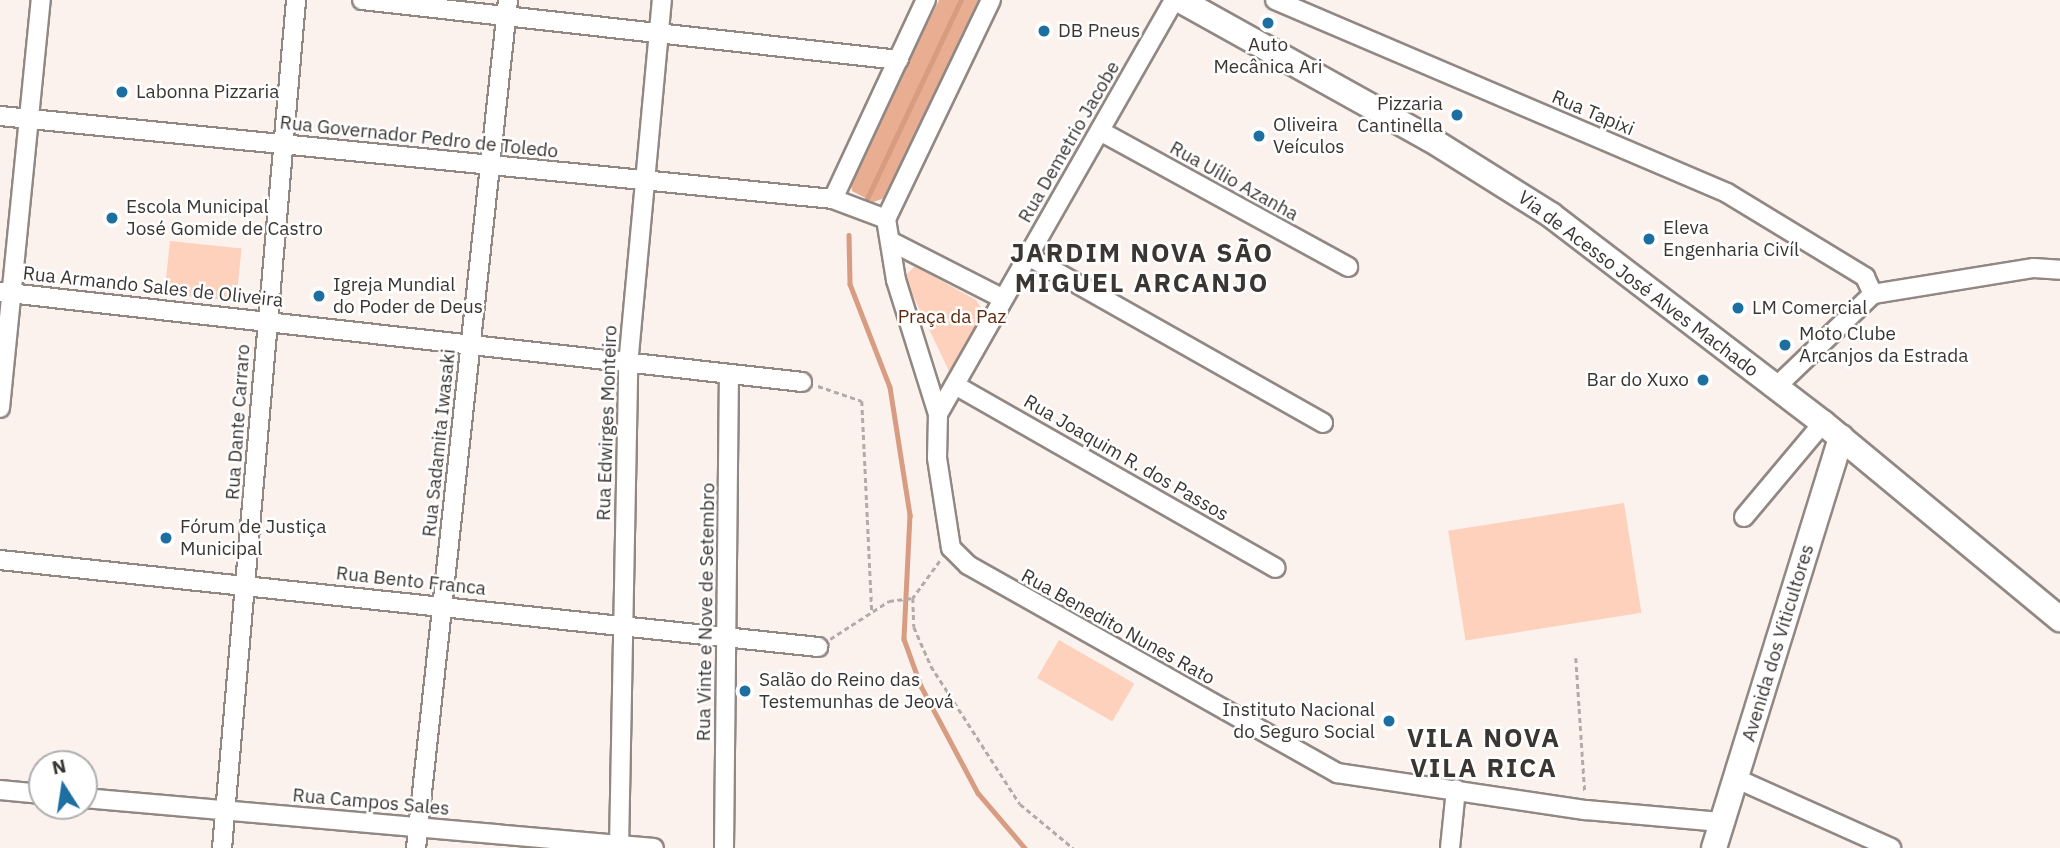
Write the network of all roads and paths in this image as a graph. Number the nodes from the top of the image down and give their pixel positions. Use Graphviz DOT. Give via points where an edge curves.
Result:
graph roads {
  1 [pos="41,0"];
  2 [pos="296,0"];
  3 [pos="362,0"];
  4 [pos="662,0"];
  5 [pos="926,0"];
  6 [pos="991,0"];
  7 [pos="1174,0"];
  8 [pos="1180,0"];
  9 [pos="1275,0"];
  10 [pos="507,8"];
  11 [pos="659,32"];
  12 [pos="899,60"];
  13 [pos="0,116"];
  14 [pos="30,120"];
  15 [pos="1100,131"];
  16 [pos="284,145"];
  17 [pos="489,166"];
  18 [pos="642,180"];
  19 [pos="833,199"];
  20 [pos="878,217"];
  21 [pos="890,241"];
  22 [pos="1028,256"];
  23 [pos="1348,267"];
  24 [pos="2060,270"];
  25 [pos="6,293"];
  26 [pos="1873,294"];
  27 [pos="1002,298"];
  28 [pos="267,319"];
  29 [pos="470,344"];
  30 [pos="628,365"];
  31 [pos="729,376"];
  32 [pos="802,382"];
  33 [pos="955,384"];
  34 [pos="1776,387"];
  35 [pos="0,408"];
  36 [pos="937,414"];
  37 [pos="1323,423"];
  38 [pos="1832,430"];
  39 [pos="1744,517"];
  40 [pos="951,548"];
  41 [pos="0,560"];
  42 [pos="1276,568"];
  43 [pos="247,586"];
  44 [pos="913,598"];
  45 [pos="443,606"];
  46 [pos="872,610"];
  47 [pos="2060,619"];
  48 [pos="622,625"];
  49 [pos="727,637"];
  50 [pos="818,647"];
  51 [pos="1576,658"];
  52 [pos="1737,779"];
  53 [pos="1456,789"];
  54 [pos="0,790"];
  55 [pos="28,793"];
  56 [pos="98,799"];
  57 [pos="1587,810"];
  58 [pos="226,811"];
  59 [pos="1720,822"];
  60 [pos="419,826"];
  61 [pos="619,846"];
  62 [pos="222,848"];
  63 [pos="416,848"];
  64 [pos="654,848"];
  65 [pos="724,848"];
  66 [pos="1073,848"];
  67 [pos="1450,848"];
  68 [pos="1714,848"];
  69 [pos="1891,848"];
  1 -- 14 [label="street"];
  2 -- 16 [label="street, Rua Dante Carraro"];
  3 -- 10 [label="street"];
  4 -- 11 [label="street, Rua Edwirges Monteiro"];
  5 -- 12 [label="street"];
  6 -- 20 [label="street"];
  7 -- 15 [label="street, Rua Demetrio Jacobe"];
  8 -- 34 [label="main road, Via de Acesso José Alves Machado" via="1430,139 1551,215"];
  9 -- 26 [label="street, Rua Tapixi" via="1727,192 1865,277"];
  10 -- 11 [label="street"];
  10 -- 17 [label="street, Rua Sadamita Iwasaki"];
  11 -- 12 [label="street"];
  11 -- 18 [label="street, Rua Edwirges Monteiro"];
  12 -- 19 [label="street"];
  13 -- 14 [label="street, Rua Governador Pedro de Toledo"];
  14 -- 16 [label="street, Rua Governador Pedro de Toledo"];
  14 -- 25 [label="street"];
  15 -- 22 [label="street, Rua Demetrio Jacobe"];
  15 -- 23 [label="street, Rua Uílio Azanha"];
  16 -- 17 [label="street, Rua Governador Pedro de Toledo"];
  16 -- 28 [label="street, Rua Dante Carraro"];
  17 -- 18 [label="street, Rua Governador Pedro de Toledo"];
  17 -- 29 [label="street, Rua Sadamita Iwasaki"];
  18 -- 19 [label="street, Rua Governador Pedro de Toledo"];
  18 -- 30 [label="street, Rua Edwirges Monteiro"];
  19 -- 20 [label="street, Rua Governador Pedro de Toledo"];
  20 -- 21 [label="street"];
  21 -- 27 [label="street"];
  21 -- 36 [label="street"];
  22 -- 27 [label="street, Rua Demetrio Jacobe"];
  22 -- 37 [label="street"];
  24 -- 26 [label="street" via="2034,268"];
  25 -- 28 [label="street, Rua Armando Sales de Oliveira"];
  25 -- 35 [label="street"];
  26 -- 34 [label="street"];
  27 -- 33 [label="street, Rua Demetrio Jacobe"];
  28 -- 29 [label="street, Rua Armando Sales de Oliveira"];
  28 -- 43 [label="street, Rua Dante Carraro"];
  29 -- 30 [label="street, Rua Armando Sales de Oliveira"];
  29 -- 45 [label="street, Rua Sadamita Iwasaki"];
  30 -- 31 [label="street, Rua Armando Sales de Oliveira"];
  30 -- 48 [label="street, Rua Edwirges Monteiro"];
  31 -- 32 [label="street, Rua Armando Sales de Oliveira"];
  31 -- 49 [label="street, Rua Vinte e Nove de Setembro"];
  32 -- 46 [label="path" via="862,401"];
  33 -- 36 [label="street, Rua Demetrio Jacobe"];
  33 -- 42 [label="street, Rua Joaquim R. dos Passos"];
  34 -- 38 [label="main road, Via de Acesso José Alves Machado"];
  36 -- 40 [label="street"];
  38 -- 39 [label="street"];
  38 -- 47 [label="main road, Via de Acesso José Alves Machado"];
  38 -- 52 [label="main road, Avenida dos Viticultores"];
  40 -- 44 [label="path"];
  40 -- 53 [label="street, Rua Benedito Nunes Rato" via="984,576 1319,765 1358,778"];
  41 -- 43 [label="street, Rua Bento Franca"];
  43 -- 45 [label="street, Rua Bento Franca"];
  43 -- 58 [label="street, Rua Dante Carraro"];
  44 -- 46 [label="path" via="889,601"];
  44 -- 66 [label="path" via="914,626 931,666 984,755 1020,804"];
  45 -- 48 [label="street, Rua Bento Franca"];
  45 -- 60 [label="street, Rua Sadamita Iwasaki"];
  46 -- 50 [label="path"];
  48 -- 49 [label="street, Rua Bento Franca"];
  48 -- 61 [label="street, Rua Edwirges Monteiro"];
  49 -- 50 [label="street, Rua Bento Franca"];
  49 -- 65 [label="street, Rua Vinte e Nove de Setembro"];
  51 -- 57 [label="path"];
  52 -- 59 [label="main road, Avenida dos Viticultores"];
  52 -- 69 [label="street"];
  53 -- 57 [label="street, Rua Benedito Nunes Rato"];
  53 -- 67 [label="street"];
  54 -- 55 [label="street"];
  56 -- 58 [label="street, Rua Campos Sales"];
  57 -- 59 [label="street, Rua Benedito Nunes Rato"];
  58 -- 60 [label="street, Rua Campos Sales"];
  58 -- 62 [label="street, Rua Dante Carraro"];
  59 -- 68 [label="main road, Avenida dos Viticultores"];
  60 -- 61 [label="street, Rua Campos Sales"];
  60 -- 63 [label="street, Rua Sadamita Iwasaki"];
  61 -- 64 [label="street, Rua Campos Sales"];
}
